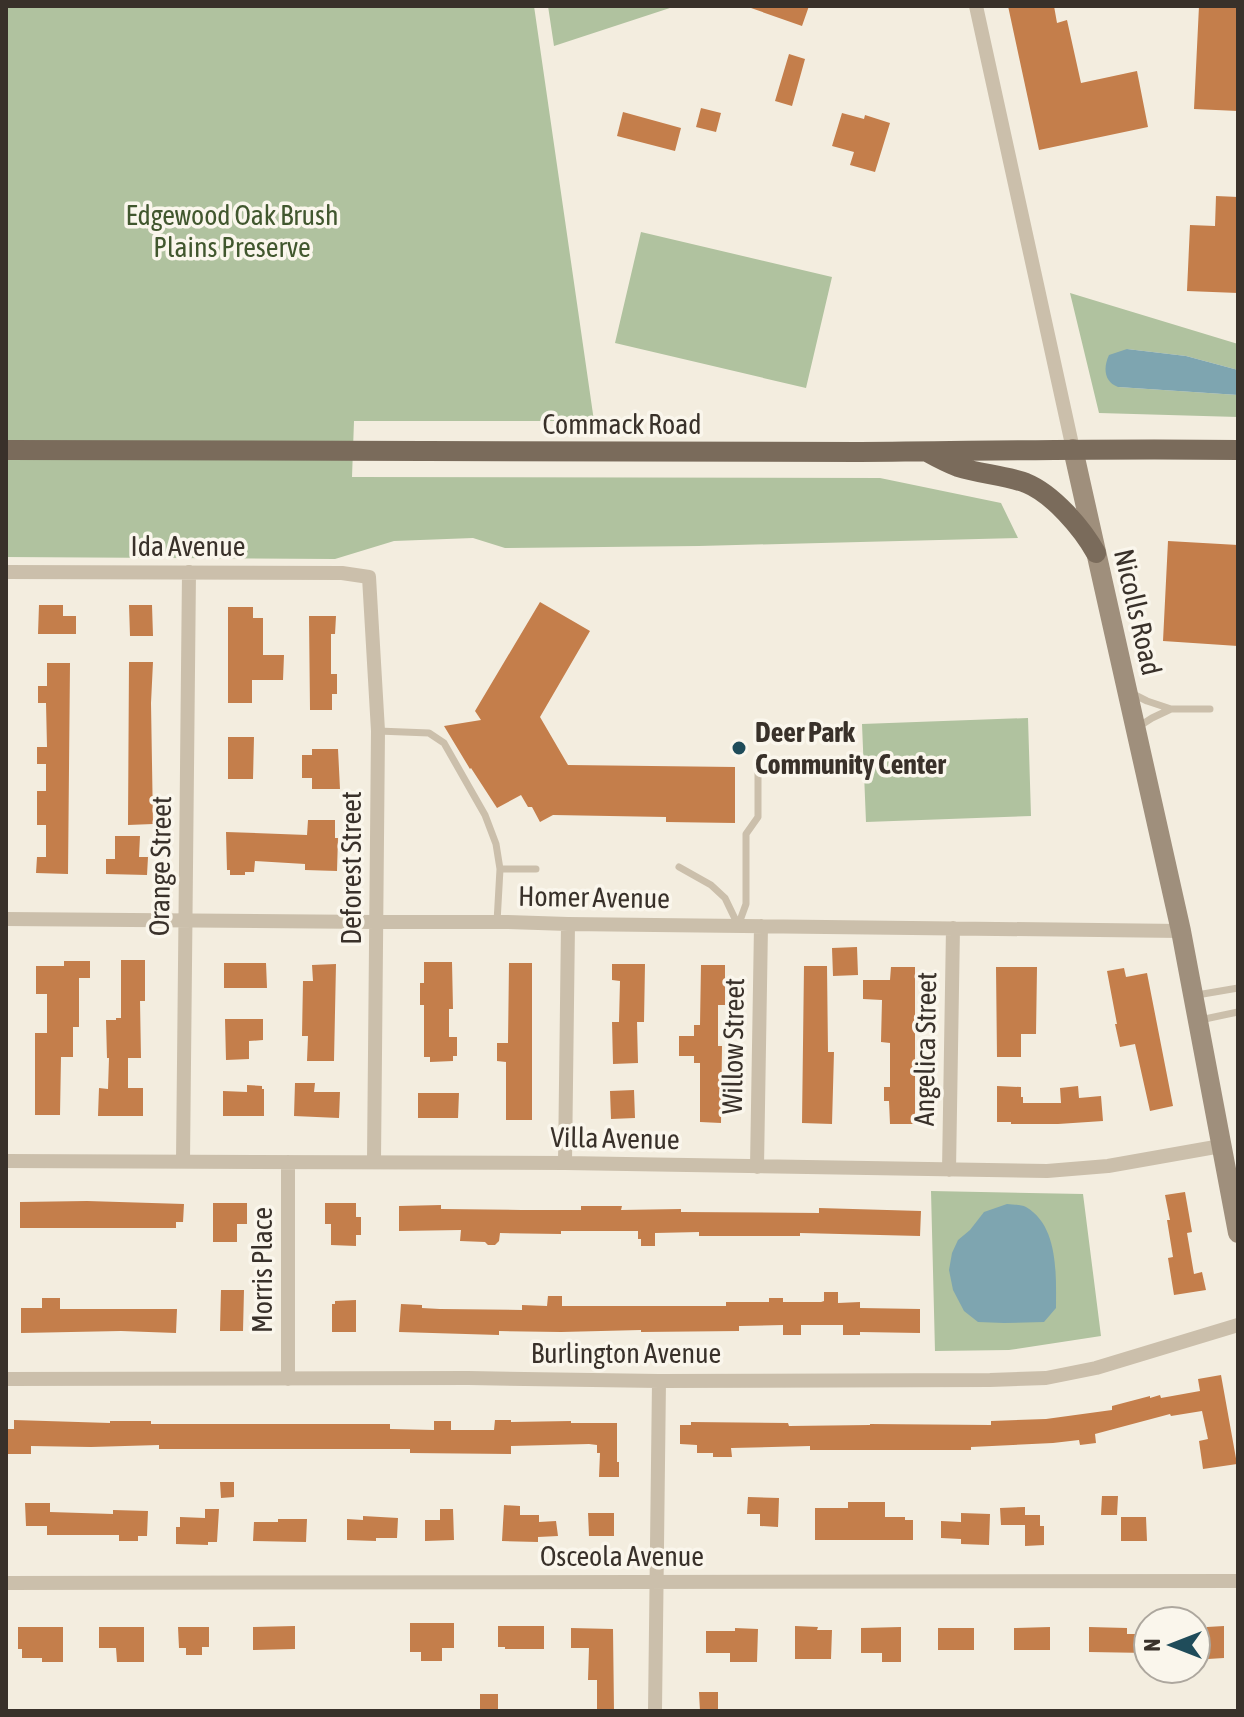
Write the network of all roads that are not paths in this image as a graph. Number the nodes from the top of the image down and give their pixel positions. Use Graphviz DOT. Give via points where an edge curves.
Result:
graph roads {
  1 [pos="976,6"];
  2 [pos="1073,449"];
  3 [pos="6,450"];
  4 [pos="1238,450"];
  5 [pos="925,452"];
  6 [pos="1096,553"];
  7 [pos="6,572"];
  8 [pos="189,572"];
  9 [pos="369,577"];
  10 [pos="1127,690"];
  11 [pos="1171,709"];
  12 [pos="1210,709"];
  13 [pos="1136,728"];
  14 [pos="378,731"];
  15 [pos="758,757"];
  16 [pos="679,867"];
  17 [pos="500,869"];
  18 [pos="536,869"];
  19 [pos="6,919"];
  20 [pos="185,920"];
  21 [pos="376,922"];
  22 [pos="497,922"];
  23 [pos="568,924"];
  24 [pos="738,926"];
  25 [pos="761,926"];
  26 [pos="953,928"];
  27 [pos="1181,931"];
  28 [pos="1238,988"];
  29 [pos="1193,996"];
  30 [pos="1238,1012"];
  31 [pos="1197,1021"];
  32 [pos="1221,1146"];
  33 [pos="6,1161"];
  34 [pos="183,1161"];
  35 [pos="374,1161"];
  36 [pos="288,1162"];
  37 [pos="565,1163"];
  38 [pos="757,1167"];
  39 [pos="949,1170"];
  40 [pos="1238,1233"];
  41 [pos="1238,1325"];
  42 [pos="6,1379"];
  43 [pos="288,1379"];
  44 [pos="659,1381"];
  45 [pos="1238,1581"];
  46 [pos="655,1582"];
  47 [pos="6,1583"];
  48 [pos="655,1711"];
  1 -- 2 [label="street, Nicolls Road"];
  2 -- 4 [label="main road, Commack Road"];
  2 -- 5 [label="main road, Commack Road"];
  2 -- 6 [label="street, Nicolls Road"];
  3 -- 5 [label="main road, Commack Road"];
  5 -- 6 [label="main road" via="956,466 1027,483 1064,512"];
  6 -- 10 [label="street, Nicolls Road"];
  7 -- 8 [label="street, Ida Avenue"];
  8 -- 9 [label="street, Ida Avenue"];
  8 -- 20 [label="street, Orange Street"];
  9 -- 14 [label="street, Deforest Street"];
  10 -- 11 [label="lane"];
  10 -- 13 [label="street, Nicolls Road"];
  11 -- 12 [label="lane"];
  11 -- 13 [label="lane"];
  13 -- 27 [label="street, Nicolls Road"];
  14 -- 17 [label="lane" via="429,733 444,743 485,815"];
  14 -- 21 [label="street, Deforest Street"];
  15 -- 24 [label="lane" via="758,817 746,834 746,904"];
  16 -- 24 [label="lane" via="725,898"];
  17 -- 18 [label="lane"];
  17 -- 22 [label="lane"];
  19 -- 20 [label="street, Homer Avenue"];
  20 -- 21 [label="street, Homer Avenue"];
  20 -- 34 [label="street, Orange Street"];
  21 -- 22 [label="street, Homer Avenue"];
  21 -- 35 [label="street, Deforest Street"];
  22 -- 23 [label="street, Homer Avenue"];
  23 -- 24 [label="street, Homer Avenue"];
  23 -- 37 [label="street"];
  24 -- 25 [label="street, Homer Avenue"];
  25 -- 26 [label="street, Homer Avenue"];
  25 -- 38 [label="street, Willow Street"];
  26 -- 27 [label="street, Homer Avenue"];
  26 -- 39 [label="street, Angelica Street"];
  27 -- 29 [label="street, Nicolls Road"];
  28 -- 29 [label="lane"];
  29 -- 31 [label="street, Nicolls Road"];
  30 -- 31 [label="lane"];
  31 -- 32 [label="street, Nicolls Road"];
  32 -- 39 [label="street, Villa Avenue" via="1108,1166"];
  32 -- 40 [label="street, Nicolls Road"];
  33 -- 34 [label="street, Villa Avenue"];
  34 -- 36 [label="street, Villa Avenue"];
  35 -- 36 [label="street, Villa Avenue"];
  35 -- 37 [label="street, Villa Avenue"];
  36 -- 43 [label="street, Morris Place"];
  37 -- 38 [label="street, Villa Avenue"];
  38 -- 39 [label="street, Villa Avenue"];
  41 -- 44 [label="street, Burlington Avenue" via="1046,1378"];
  42 -- 43 [label="street, Burlington Avenue"];
  43 -- 44 [label="street, Burlington Avenue"];
  44 -- 46 [label="street"];
  45 -- 46 [label="street, Osceola Avenue"];
  46 -- 47 [label="street, Osceola Avenue"];
  46 -- 48 [label="street"];
}
